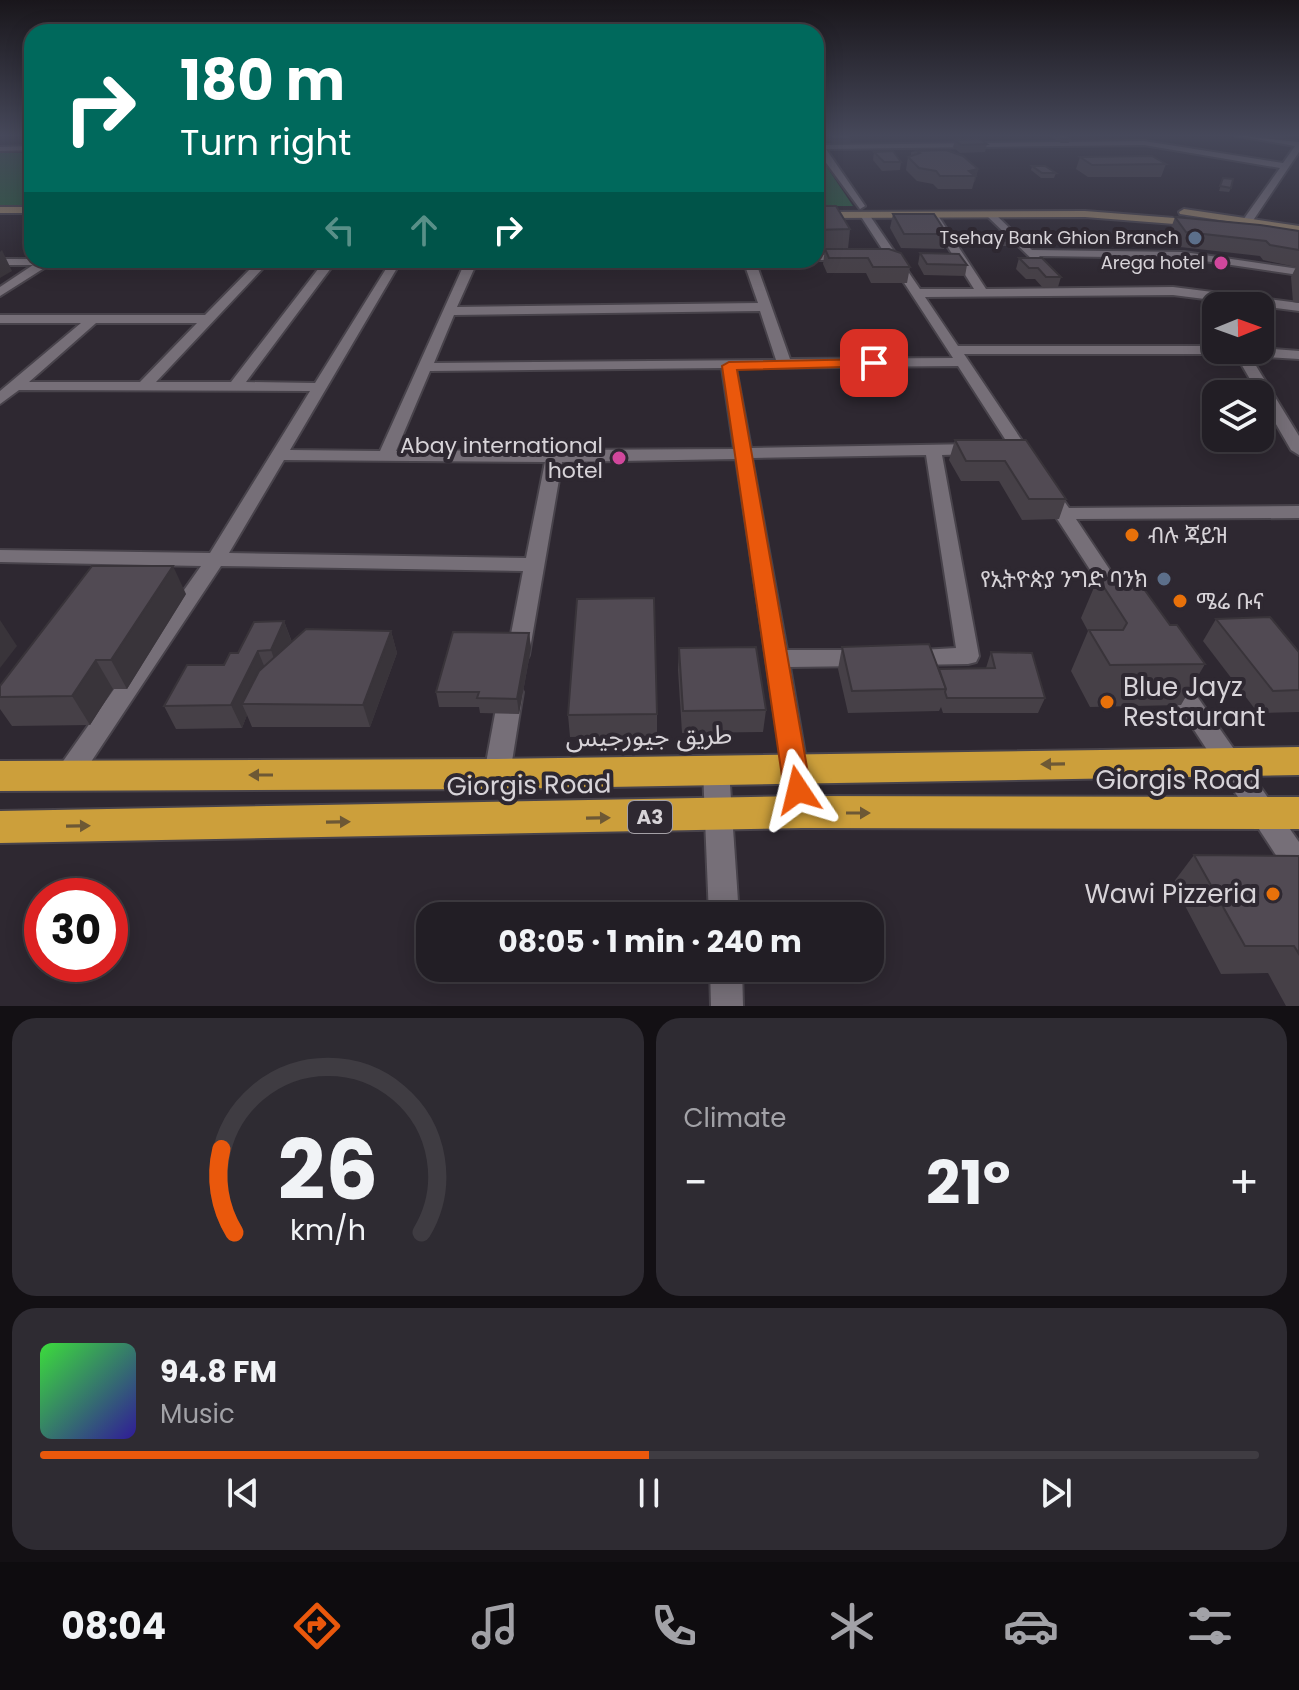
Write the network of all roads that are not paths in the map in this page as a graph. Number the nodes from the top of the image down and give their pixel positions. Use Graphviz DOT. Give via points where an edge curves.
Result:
graph roads {
  1 [pos="843,182"];
  2 [pos="1273,182"];
  3 [pos="980,205"];
  4 [pos="824,208"];
  5 [pos="0,210"];
  6 [pos="24,210"];
  7 [pos="863,211"];
  8 [pos="824,214"];
  9 [pos="932,214"];
  10 [pos="990,214"];
  11 [pos="0,219"];
  12 [pos="24,219"];
  13 [pos="1248,224"];
  14 [pos="1299,229"];
  15 [pos="1299,238"];
  16 [pos="1029,253"];
  17 [pos="862,257"];
  18 [pos="824,258"];
  19 [pos="24,261"];
  20 [pos="0,262"];
  21 [pos="36,268"];
  22 [pos="258,268"];
  23 [pos="325,268"];
  24 [pos="392,268"];
  25 [pos="469,268"];
  26 [pos="752,268"];
  27 [pos="1048,271"];
  28 [pos="1299,272"];
  29 [pos="981,291"];
  30 [pos="0,292"];
  31 [pos="917,293"];
  32 [pos="765,307"];
  33 [pos="1299,307"];
  34 [pos="450,311"];
  35 [pos="0,319"];
  36 [pos="93,319"];
  37 [pos="211,319"];
  38 [pos="1202,350"];
  39 [pos="1274,353"];
  40 [pos="1299,355"];
  41 [pos="958,356"];
  42 [pos="785,364"];
  43 [pos="1248,364"];
  44 [pos="729,366"];
  45 [pos="428,367"];
  46 [pos="146,384"];
  47 [pos="16,386"];
  48 [pos="236,386"];
  49 [pos="321,387"];
  50 [pos="0,399"];
  51 [pos="1019,448"];
  52 [pos="933,450"];
  53 [pos="1299,450"];
  54 [pos="741,454"];
  55 [pos="280,455"];
  56 [pos="386,455"];
  57 [pos="554,457"];
  58 [pos="1299,512"];
  59 [pos="1063,514"];
  60 [pos="0,556"];
  61 [pos="214,562"];
  62 [pos="533,565"];
  63 [pos="1132,619"];
  64 [pos="1158,658"];
  65 [pos="775,659"];
  66 [pos="1299,761"];
  67 [pos="1228,763"];
  68 [pos="794,767"];
  69 [pos="716,770"];
  70 [pos="497,774"];
  71 [pos="68,775"];
  72 [pos="0,776"];
  73 [pos="802,812"];
  74 [pos="1299,813"];
  75 [pos="1263,815"];
  76 [pos="720,816"];
  77 [pos="0,827"];
  78 [pos="1299,866"];
  79 [pos="723,902"];
  80 [pos="726,982"];
  81 [pos="727,1006"];
  1 -- 7 [label="street"];
  2 -- 13 [label="street"];
  3 -- 7 [label="street"];
  3 -- 10 [label="street"];
  3 -- 13 [label="street" via="1128,207"];
  4 -- 7 [label="street"];
  5 -- 6 [label="street"];
  7 -- 8 [label="street"];
  7 -- 9 [label="street"];
  7 -- 31 [label="street" via="885,257"];
  9 -- 10 [label="street"];
  9 -- 29 [label="street"];
  10 -- 13 [label="street"];
  10 -- 16 [label="street"];
  11 -- 12 [label="street"];
  13 -- 14 [label="street"];
  13 -- 15 [label="street"];
  16 -- 27 [label="street"];
  16 -- 28 [label="street" via="1184,255"];
  17 -- 18 [label="street"];
  19 -- 20 [label="street"];
  21 -- 30 [label="street"];
  22 -- 37 [label="street"];
  23 -- 48 [label="street"];
  24 -- 49 [label="street"];
  25 -- 34 [label="street"];
  26 -- 32 [label="street"];
  29 -- 31 [label="street"];
  29 -- 33 [label="street" via="1062,285 1187,292"];
  31 -- 41 [label="street"];
  32 -- 34 [label="street"];
  32 -- 42 [label="street"];
  34 -- 45 [label="street"];
  35 -- 36 [label="street"];
  36 -- 37 [label="street"];
  36 -- 47 [label="street"];
  37 -- 46 [label="street"];
  38 -- 41 [label="street"];
  39 -- 40 [label="street"];
  41 -- 42 [label="street"];
  41 -- 51 [label="street"];
  42 -- 44 [label="street"];
  43 -- 53 [label="street"];
  44 -- 45 [label="street"];
  44 -- 54 [label="street"];
  45 -- 56 [label="street"];
  46 -- 47 [label="street"];
  46 -- 48 [label="street"];
  47 -- 50 [label="street"];
  48 -- 49 [label="street"];
  49 -- 55 [label="street"];
  51 -- 52 [label="street"];
  51 -- 59 [label="street"];
  52 -- 54 [label="street"];
  52 -- 65 [label="street" via="968,656"];
  54 -- 57 [label="street"];
  54 -- 65 [label="street"];
  55 -- 56 [label="street"];
  55 -- 61 [label="street"];
  56 -- 57 [label="street"];
  57 -- 62 [label="street"];
  58 -- 59 [label="street"];
  59 -- 63 [label="street"];
  60 -- 61 [label="street"];
  61 -- 62 [label="street"];
  61 -- 71 [label="street"];
  62 -- 70 [label="street"];
  64 -- 67 [label="street"];
  65 -- 68 [label="street"];
  66 -- 67 [label="highway, طريق جيورجيس / A3"];
  67 -- 68 [label="highway, طريق جيورجيس / A3, one-way"];
  67 -- 75 [label="street"];
  68 -- 69 [label="highway, طريق جيورجيس / A3"];
  68 -- 73 [label="street"];
  69 -- 70 [label="highway, طريق جيورجيس / A3"];
  69 -- 76 [label="street"];
  70 -- 71 [label="highway, طريق جيورجيس / A3, one-way"];
  71 -- 72 [label="highway, طريق جيورجيس / A3"];
  73 -- 75 [label="highway, Giorgis Road / A3, one-way"];
  73 -- 76 [label="highway, Giorgis Road / A3"];
  74 -- 75 [label="highway, Giorgis Road / A3"];
  75 -- 78 [label="street"];
  77 -- 76 [label="highway, Giorgis Road / A3, one-way"];
  76 -- 79 [label="street"];
  80 -- 81 [label="street"];
}
